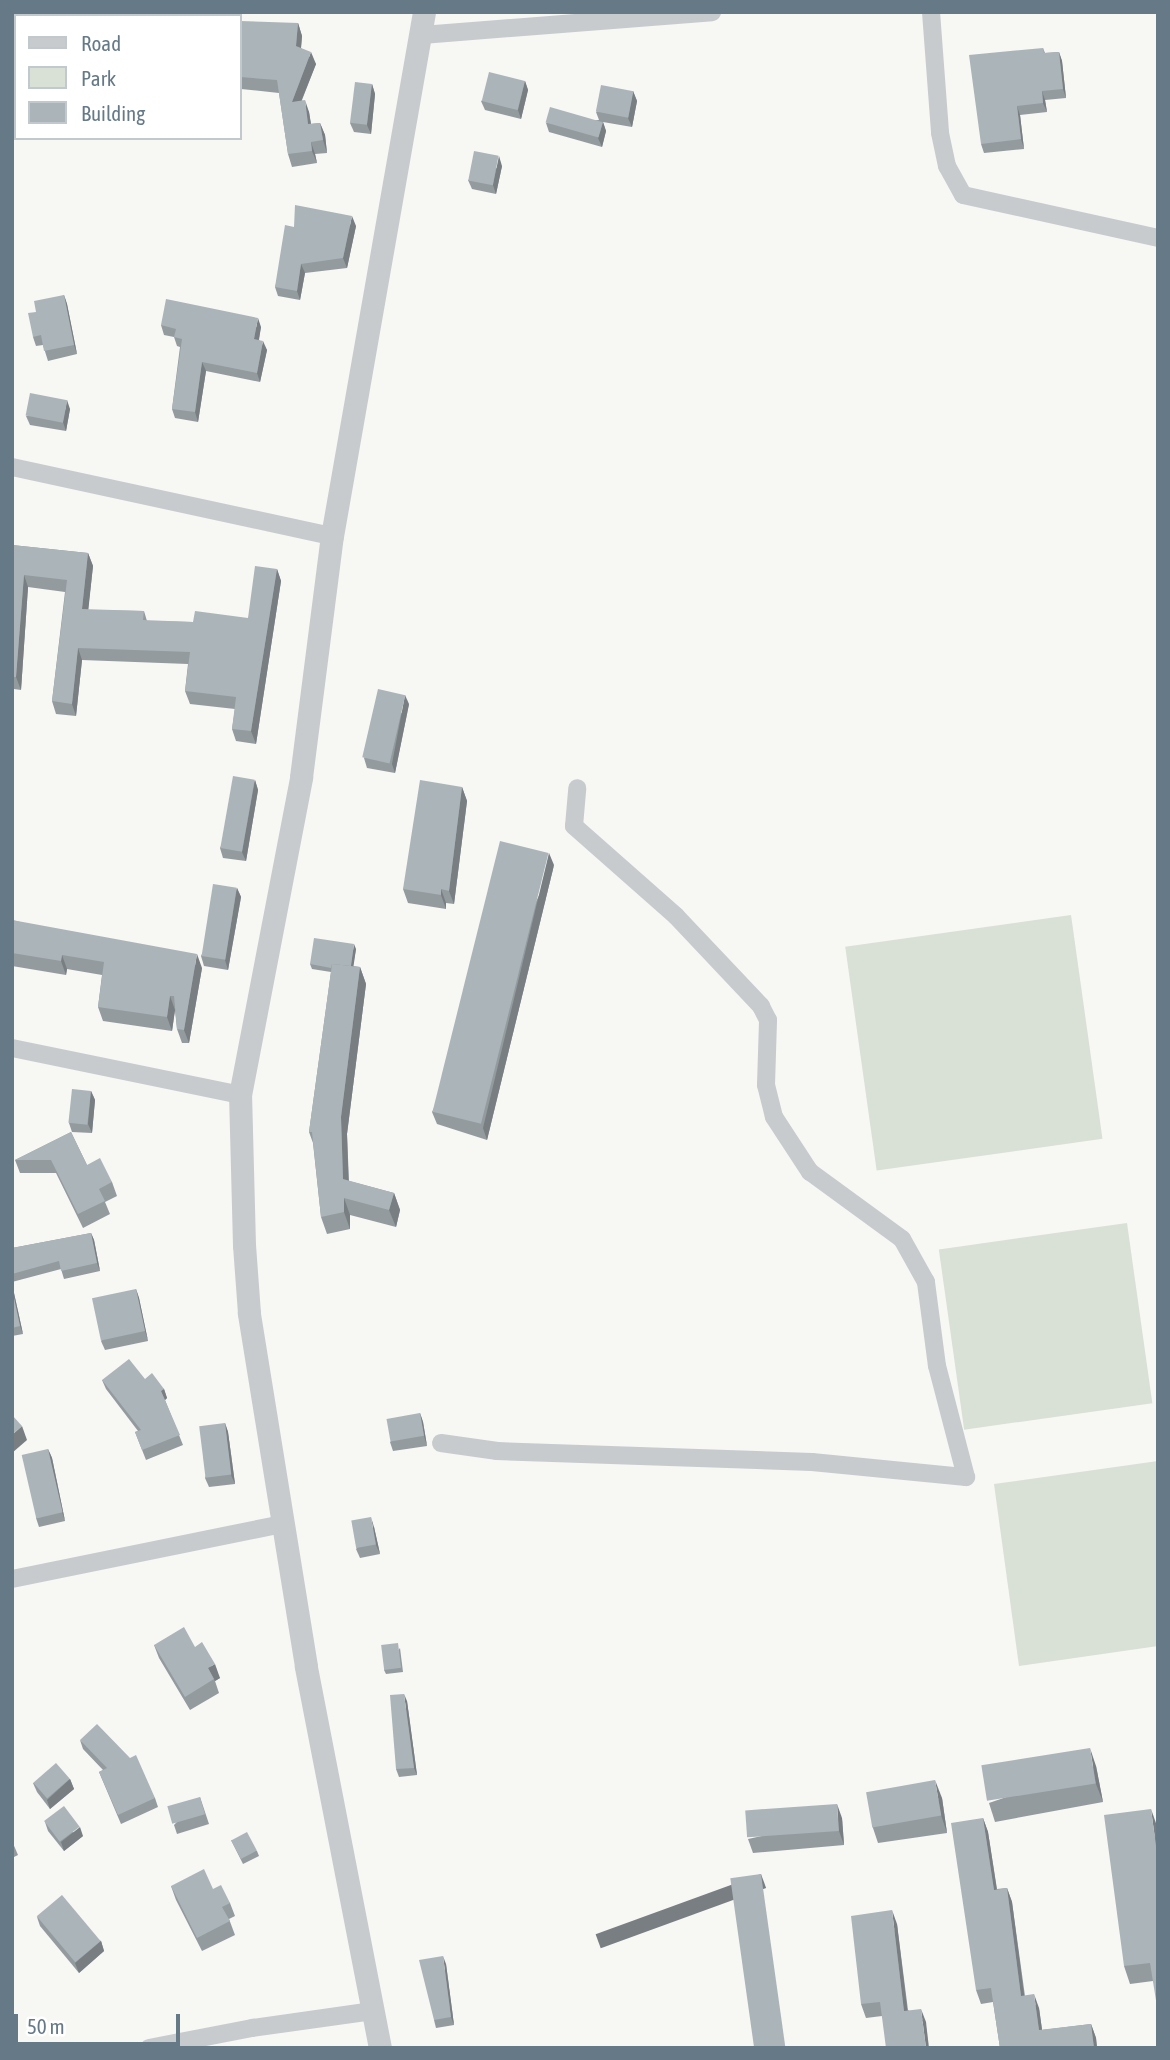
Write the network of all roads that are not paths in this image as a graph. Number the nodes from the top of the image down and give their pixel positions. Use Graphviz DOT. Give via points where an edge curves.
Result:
graph roads {
  1 [pos="712,12"];
  2 [pos="931,12"];
  3 [pos="423,23"];
  4 [pos="1158,238"];
  5 [pos="12,467"];
  6 [pos="332,536"];
  7 [pos="577,788"];
  8 [pos="12,1048"];
  9 [pos="240,1095"];
  10 [pos="442,1443"];
  11 [pos="282,1524"];
  12 [pos="12,1579"];
  13 [pos="373,2011"];
  14 [pos="149,2048"];
  15 [pos="380,2048"];
  1 -- 3 [label="street"];
  2 -- 4 [label="street" via="940,133 947,166 963,195"];
  3 -- 6 [label="street"];
  5 -- 6 [label="street"];
  6 -- 9 [label="street" via="300,777"];
  7 -- 10 [label="street" via="574,826 677,916 761,1006 768,1020 766,1085 774,1117 810,1172 902,1239 926,1282 937,1366 966,1477 812,1462 497,1451"];
  8 -- 9 [label="street"];
  9 -- 11 [label="street" via="250,1313"];
  11 -- 12 [label="street"];
  11 -- 13 [label="street"];
  13 -- 14 [label="street"];
  13 -- 15 [label="street"];
}
